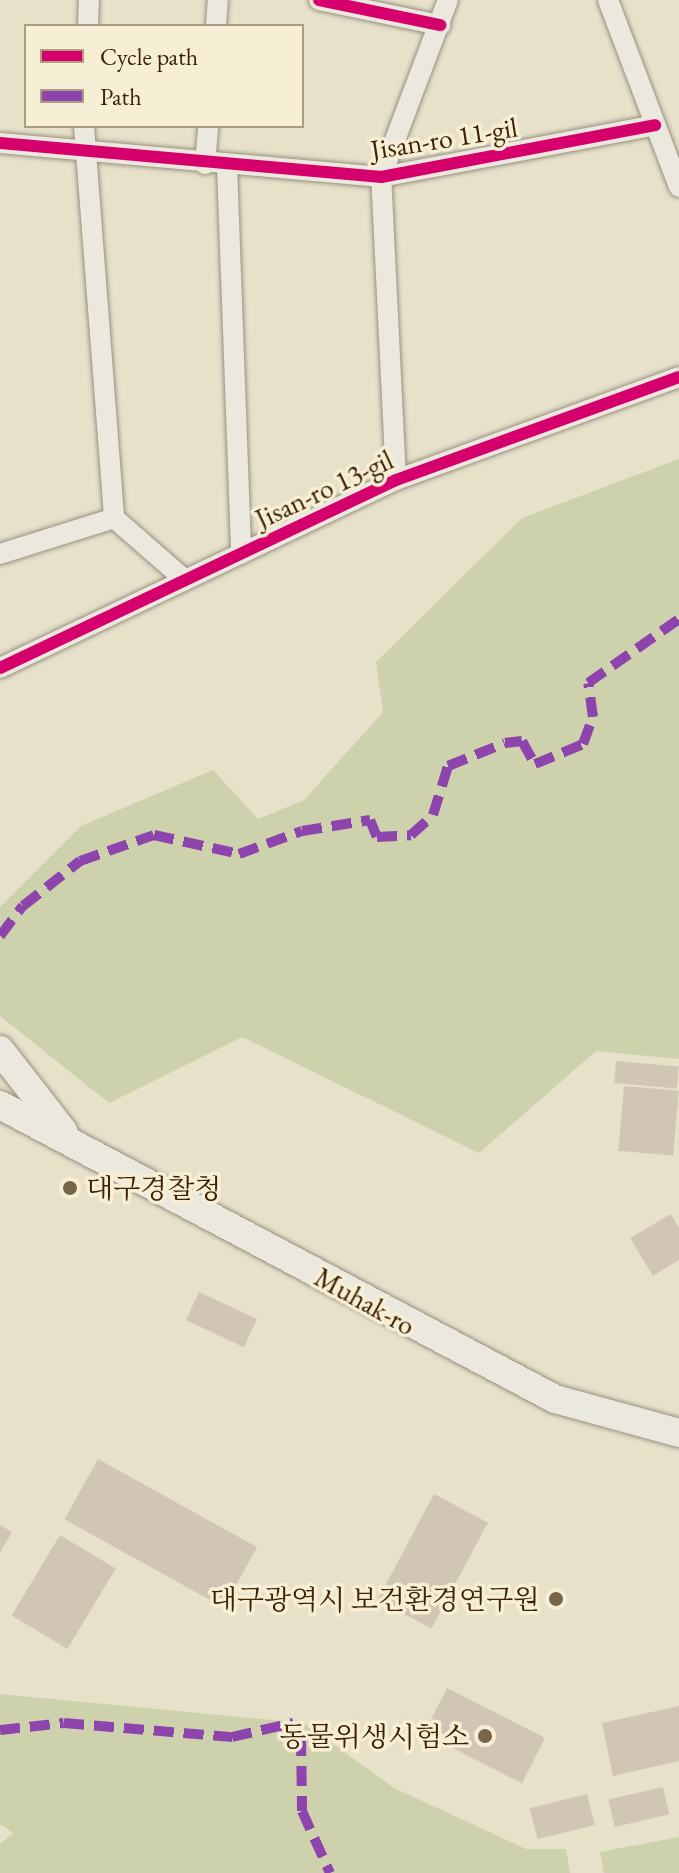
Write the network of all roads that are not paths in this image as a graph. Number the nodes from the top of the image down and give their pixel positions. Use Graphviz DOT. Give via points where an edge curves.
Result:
graph roads {
  1 [pos="89,0"];
  2 [pos="218,0"];
  3 [pos="319,0"];
  4 [pos="448,0"];
  5 [pos="608,0"];
  6 [pos="88,24"];
  7 [pos="216,24"];
  8 [pos="440,25"];
  9 [pos="655,125"];
  10 [pos="84,128"];
  11 [pos="208,128"];
  12 [pos="0,143"];
  13 [pos="83,152"];
  14 [pos="205,164"];
  15 [pos="227,166"];
  16 [pos="381,177"];
  17 [pos="679,187"];
  18 [pos="679,377"];
  19 [pos="396,480"];
  20 [pos="114,518"];
  21 [pos="0,554"];
  22 [pos="241,554"];
  23 [pos="185,580"];
  24 [pos="0,668"];
  25 [pos="2,1052"];
  26 [pos="0,1105"];
  27 [pos="66,1135"];
  28 [pos="679,1433"];
  1 -- 6 [label="street"];
  2 -- 7 [label="street"];
  3 -- 8 [label="street"];
  4 -- 8 [label="street, Jisan-ro 11-gil"];
  5 -- 9 [label="street"];
  8 -- 16 [label="street, Jisan-ro 11-gil"];
  9 -- 16 [label="street, Jisan-ro 11-gil"];
  9 -- 17 [label="street"];
  10 -- 13 [label="street"];
  11 -- 14 [label="street"];
  12 -- 13 [label="street, Jisan-ro 11-gil"];
  13 -- 14 [label="street, Jisan-ro 11-gil"];
  13 -- 20 [label="street"];
  14 -- 15 [label="street, Jisan-ro 11-gil"];
  15 -- 16 [label="street, Jisan-ro 11-gil"];
  15 -- 22 [label="street"];
  16 -- 19 [label="street, Jisan-ro 11-gil"];
  18 -- 19 [label="street, Jisan-ro 13-gil"];
  19 -- 22 [label="street, Jisan-ro 13-gil"];
  20 -- 21 [label="street"];
  20 -- 23 [label="street"];
  22 -- 23 [label="street, Jisan-ro 13-gil"];
  23 -- 24 [label="street, Jisan-ro 13-gil"];
  25 -- 27 [label="main road, Muhak-ro"];
  26 -- 27 [label="main road, Muhak-ro"];
  27 -- 28 [label="main road, Muhak-ro" via="555,1399"];
}
